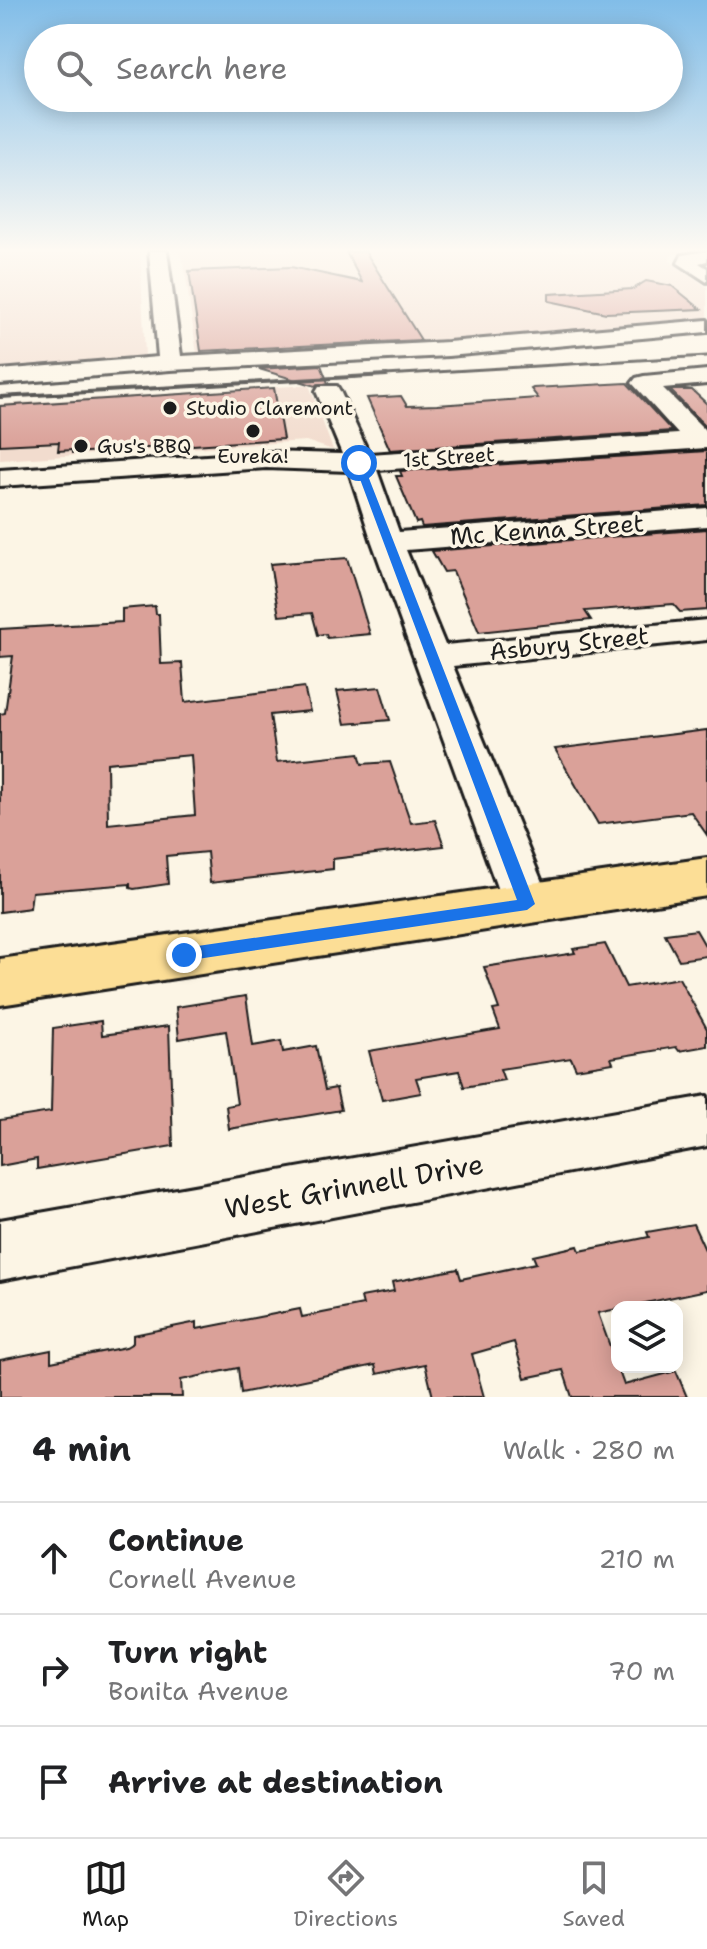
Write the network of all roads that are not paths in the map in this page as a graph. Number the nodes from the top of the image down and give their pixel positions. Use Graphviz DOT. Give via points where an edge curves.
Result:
graph roads {
  1 [pos="165,316"];
  2 [pos="707,326"];
  3 [pos="170,363"];
  4 [pos="0,377"];
  5 [pos="707,377"];
  6 [pos="328,391"];
  7 [pos="702,440"];
  8 [pos="359,463"];
  9 [pos="0,478"];
  10 [pos="707,517"];
  11 [pos="387,542"];
  12 [pos="707,630"];
  13 [pos="431,657"];
  14 [pos="707,877"];
  15 [pos="527,904"];
  16 [pos="0,982"];
  17 [pos="707,1121"];
  18 [pos="0,1250"];
  1 -- 3 [label="street"];
  2 -- 3 [label="street" via="448,349"];
  3 -- 4 [label="street"];
  5 -- 7 [label="street" via="644,383"];
  6 -- 8 [label="street"];
  7 -- 8 [label="street, 1st Street"];
  8 -- 9 [label="street, 1st Street" via="266,460"];
  8 -- 11 [label="street"];
  10 -- 11 [label="street, Mc Kenna Street"];
  11 -- 13 [label="street"];
  12 -- 13 [label="street, Asbury Street"];
  13 -- 15 [label="street"];
  14 -- 15 [label="main road"];
  15 -- 16 [label="main road"];
  17 -- 18 [label="street, West Grinnell Drive"];
}
